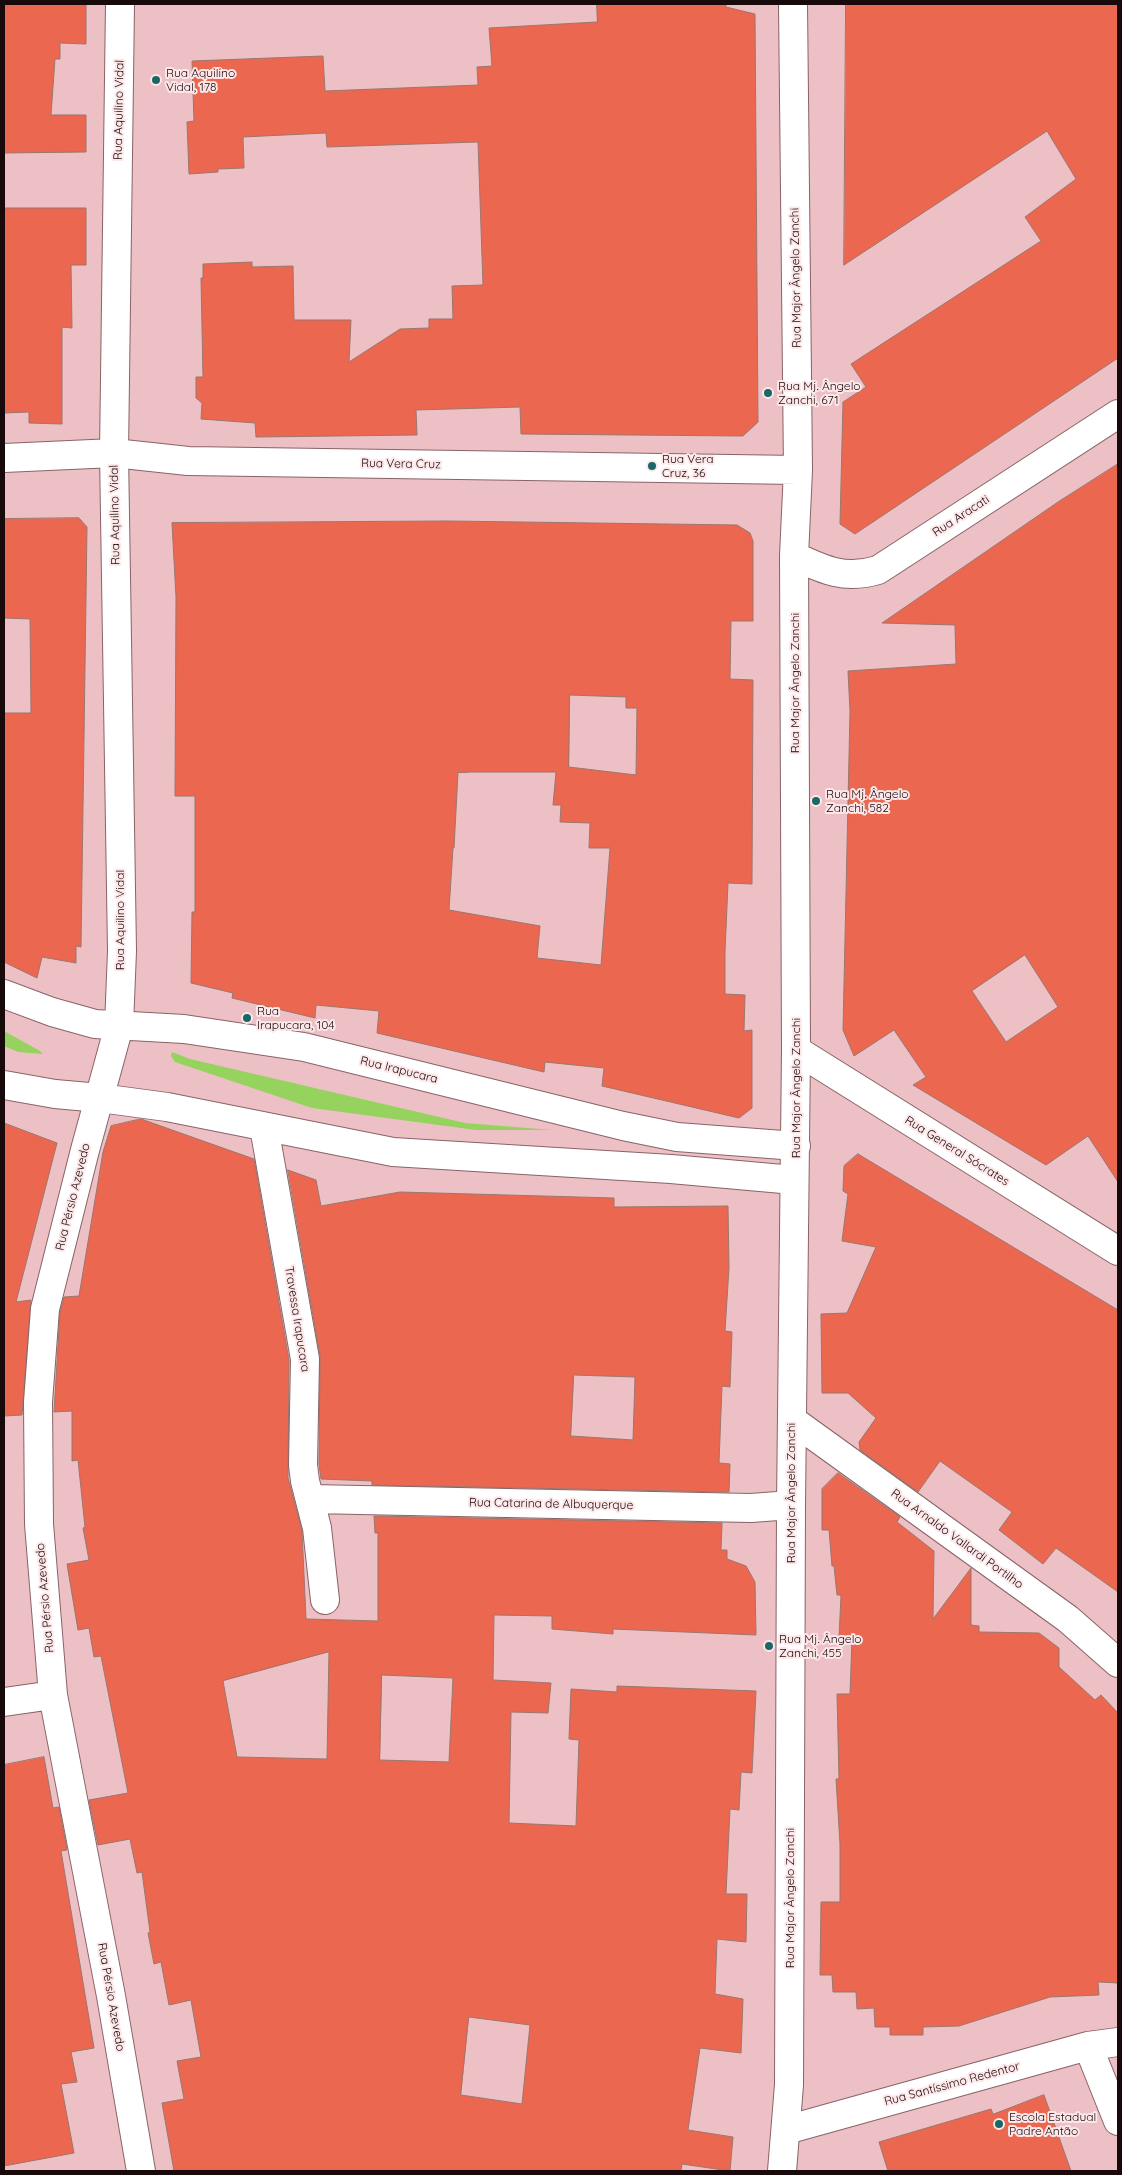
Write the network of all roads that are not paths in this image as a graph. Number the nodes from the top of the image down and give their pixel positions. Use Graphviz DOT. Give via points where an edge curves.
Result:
graph roads {
  1 [pos="120,4"];
  2 [pos="793,4"];
  3 [pos="1118,414"];
  4 [pos="114,453"];
  5 [pos="4,458"];
  6 [pos="798,470"];
  7 [pos="794,556"];
  8 [pos="4,994"];
  9 [pos="119,1026"];
  10 [pos="796,1050"];
  11 [pos="4,1085"];
  12 [pos="100,1098"];
  13 [pos="264,1128"];
  14 [pos="796,1146"];
  15 [pos="794,1180"];
  16 [pos="1118,1251"];
  17 [pos="792,1420"];
  18 [pos="311,1499"];
  19 [pos="791,1505"];
  20 [pos="326,1600"];
  21 [pos="1118,1663"];
  22 [pos="52,1695"];
  23 [pos="4,1702"];
  24 [pos="1118,2042"];
  25 [pos="1088,2046"];
  26 [pos="1118,2121"];
  27 [pos="786,2130"];
  28 [pos="141,2171"];
  29 [pos="782,2171"];
  1 -- 4 [label="street, Rua Aquilino Vidal"];
  2 -- 6 [label="street, Rua Major Ângelo Zanchi"];
  3 -- 7 [label="street, Rua Aracati" via="878,570 862,575 841,574"];
  4 -- 5 [label="street, Rua Vera Cruz"];
  4 -- 6 [label="street, Rua Vera Cruz" via="198,462"];
  4 -- 9 [label="street, Rua Aquilino Vidal" via="122,951"];
  6 -- 7 [label="street, Rua Major Ângelo Zanchi"];
  7 -- 10 [label="street, Rua Major Ângelo Zanchi"];
  8 -- 9 [label="street, Rua Irapucara" via="95,1024"];
  9 -- 12 [label="street, Rua Pérsio Azevedo"];
  9 -- 14 [label="street, Rua Irapucara" via="184,1029 304,1047 677,1137"];
  10 -- 14 [label="street, Rua Major Ângelo Zanchi"];
  10 -- 16 [label="street, Rua General Sócrates"];
  11 -- 12 [label="street"];
  12 -- 13 [label="street"];
  12 -- 22 [label="street, Rua Pérsio Azevedo" via="45,1318 38,1402 39,1524"];
  13 -- 15 [label="street" via="393,1152"];
  13 -- 18 [label="street, Travessa Irapucara" via="305,1359 303,1465"];
  14 -- 15 [label="street, Rua Major Ângelo Zanchi"];
  15 -- 17 [label="street, Rua Major Ângelo Zanchi"];
  17 -- 19 [label="street, Rua Major Ângelo Zanchi"];
  17 -- 21 [label="street, Rua Arnaldo Vallardi Portilho" via="1068,1620"];
  18 -- 19 [label="street, Rua Catarina de Albuquerque" via="741,1508"];
  18 -- 20 [label="street, Travessa Irapucara"];
  19 -- 27 [label="street, Rua Major Ângelo Zanchi" via="789,2085"];
  22 -- 23 [label="street"];
  22 -- 28 [label="street, Rua Pérsio Azevedo" via="111,1996"];
  24 -- 25 [label="street, Rua Santíssimo Redentor"];
  25 -- 26 [label="street"];
  25 -- 27 [label="street, Rua Santíssimo Redentor"];
  27 -- 29 [label="street, Rua Major Ângelo Zanchi"];
}
